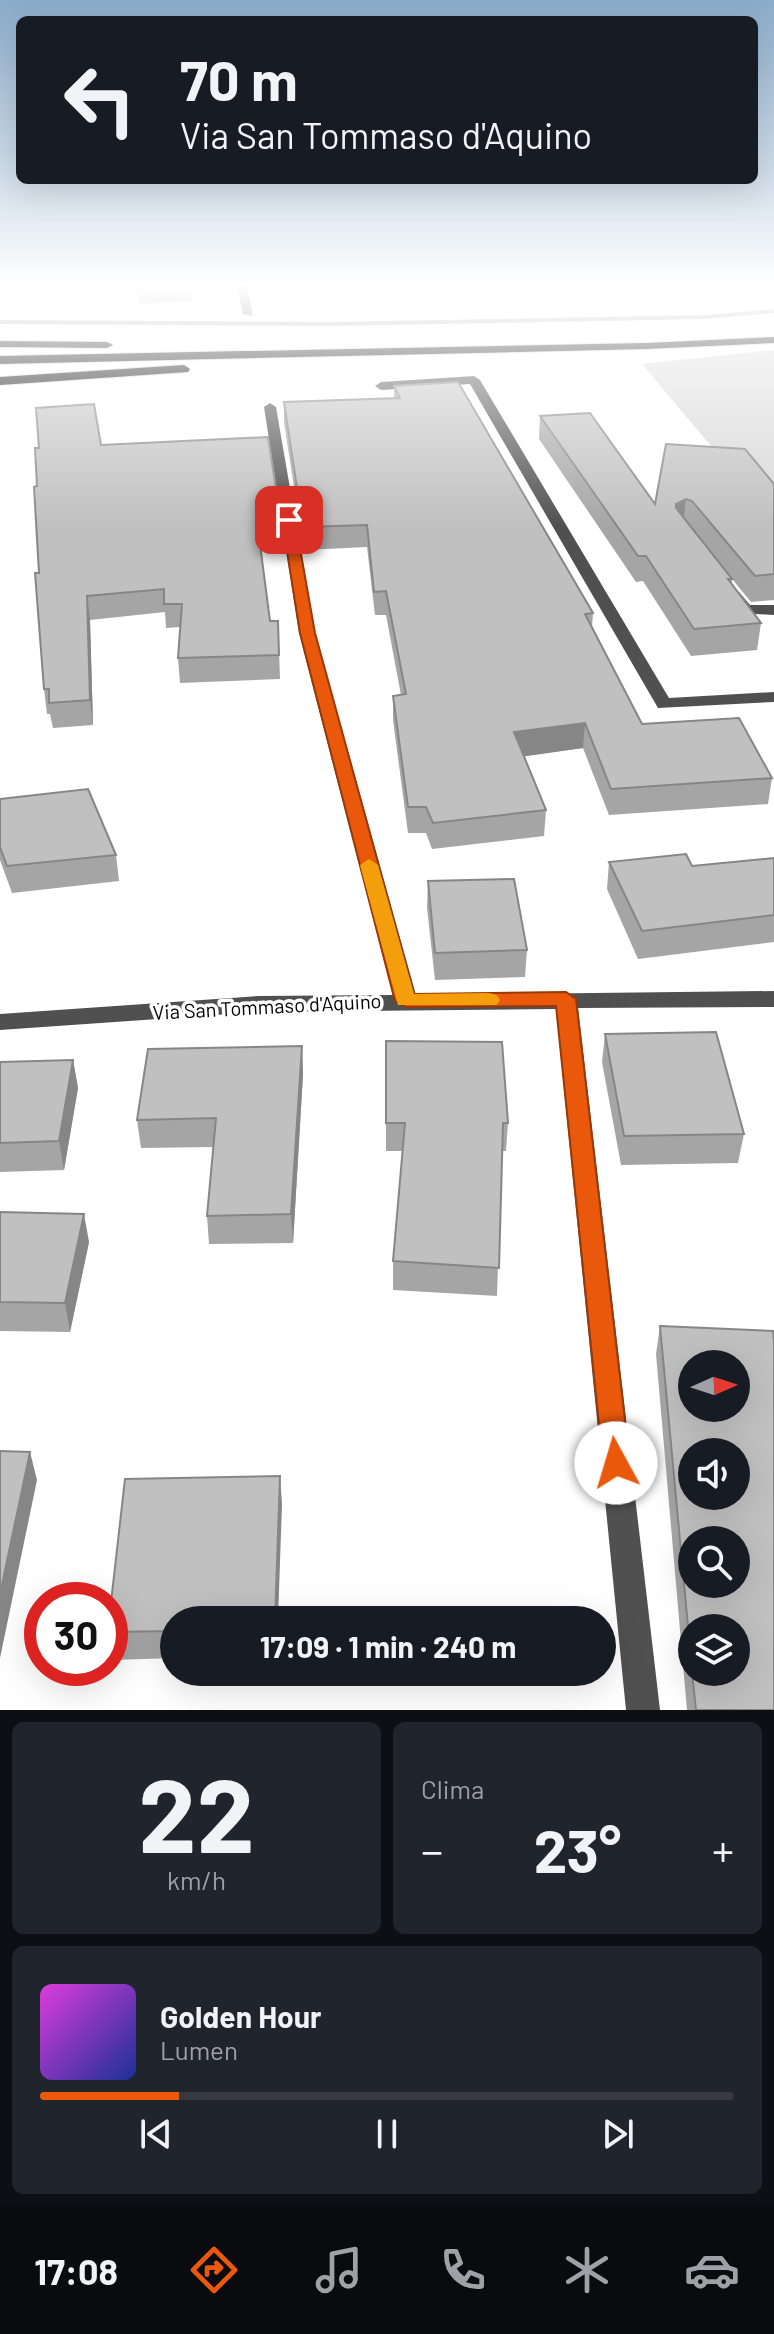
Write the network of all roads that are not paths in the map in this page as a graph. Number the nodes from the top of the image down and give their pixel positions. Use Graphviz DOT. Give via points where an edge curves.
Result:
graph roads {
  1 [pos="219,367"];
  2 [pos="0,381"];
  3 [pos="381,386"];
  4 [pos="270,407"];
  5 [pos="718,576"];
  6 [pos="774,610"];
  7 [pos="774,697"];
  8 [pos="566,999"];
  9 [pos="774,999"];
  10 [pos="406,1001"];
  11 [pos="0,1022"];
  12 [pos="643,1710"];
  1 -- 2 [label="main road"];
  3 -- 7 [label="street" via="474,380 664,704"];
  4 -- 10 [label="street" via="307,633"];
  5 -- 6 [label="street" via="745,610"];
  8 -- 9 [label="street, Via San Tommaso d'Aquino"];
  8 -- 10 [label="street, Via San Tommaso d'Aquino"];
  8 -- 12 [label="street"];
  10 -- 11 [label="street, Via San Tommaso d'Aquino" via="258,1004"];
}
